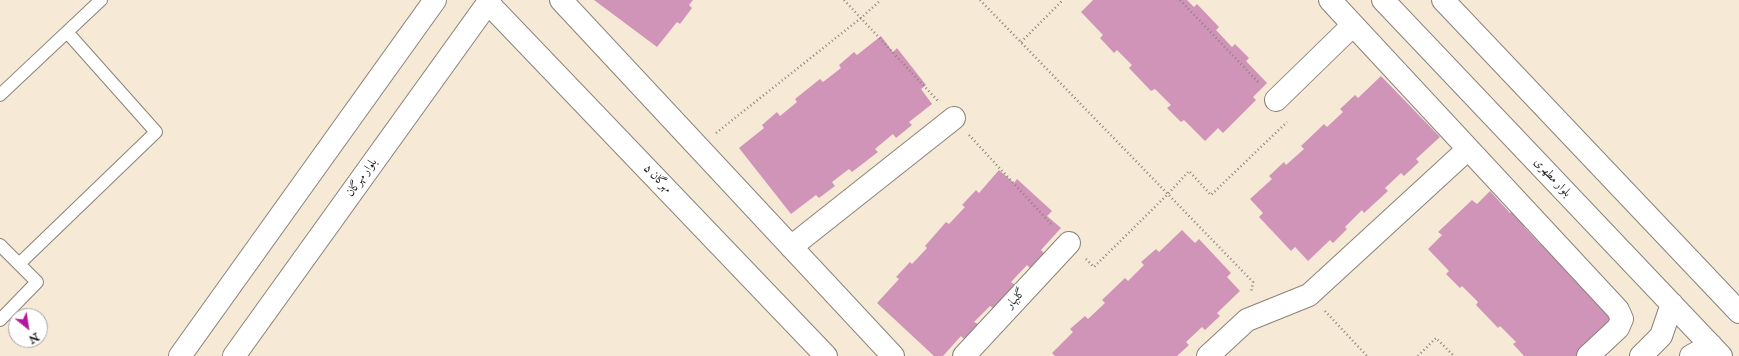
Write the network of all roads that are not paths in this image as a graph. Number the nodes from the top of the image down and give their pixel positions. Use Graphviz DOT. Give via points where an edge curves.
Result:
graph roads {
  1 [pos="101,0"];
  2 [pos="435,0"];
  3 [pos="561,0"];
  4 [pos="1330,0"];
  5 [pos="1383,0"];
  6 [pos="1443,0"];
  7 [pos="489,1"];
  8 [pos="1353,25"];
  9 [pos="66,32"];
  10 [pos="0,94"];
  11 [pos="1276,100"];
  12 [pos="954,118"];
  13 [pos="1468,149"];
  14 [pos="1069,243"];
  15 [pos="0,245"];
  16 [pos="791,247"];
  17 [pos="18,264"];
  18 [pos="1672,304"];
  19 [pos="1739,312"];
  20 [pos="0,320"];
  21 [pos="1716,351"];
  22 [pos="180,356"];
  23 [pos="234,356"];
  24 [pos="826,356"];
  25 [pos="893,356"];
  26 [pos="964,356"];
  27 [pos="1208,356"];
  28 [pos="1588,356"];
  29 [pos="1641,356"];
  30 [pos="1691,356"];
  1 -- 9 [label="lane"];
  2 -- 22 [label="street"];
  3 -- 16 [label="street"];
  4 -- 8 [label="street"];
  5 -- 18 [label="street, بلوار مطهری"];
  6 -- 19 [label="street"];
  7 -- 23 [label="street, بلوار مهرگان"];
  7 -- 24 [label="street, مهرگان ۵"];
  8 -- 11 [label="street"];
  8 -- 13 [label="street"];
  9 -- 10 [label="lane"];
  9 -- 17 [label="lane" via="156,132"];
  12 -- 16 [label="street"];
  13 -- 27 [label="street" via="1309,295 1247,320"];
  13 -- 28 [label="street" via="1618,310 1622,320 1618,328"];
  14 -- 26 [label="street, گلبهار"];
  15 -- 17 [label="lane"];
  16 -- 25 [label="street"];
  17 -- 20 [label="lane" via="37,282"];
  18 -- 21 [label="street, بلوار مطهری"];
  18 -- 29 [label="street" via="1661,336"];
  21 -- 30 [label="street"];
}
